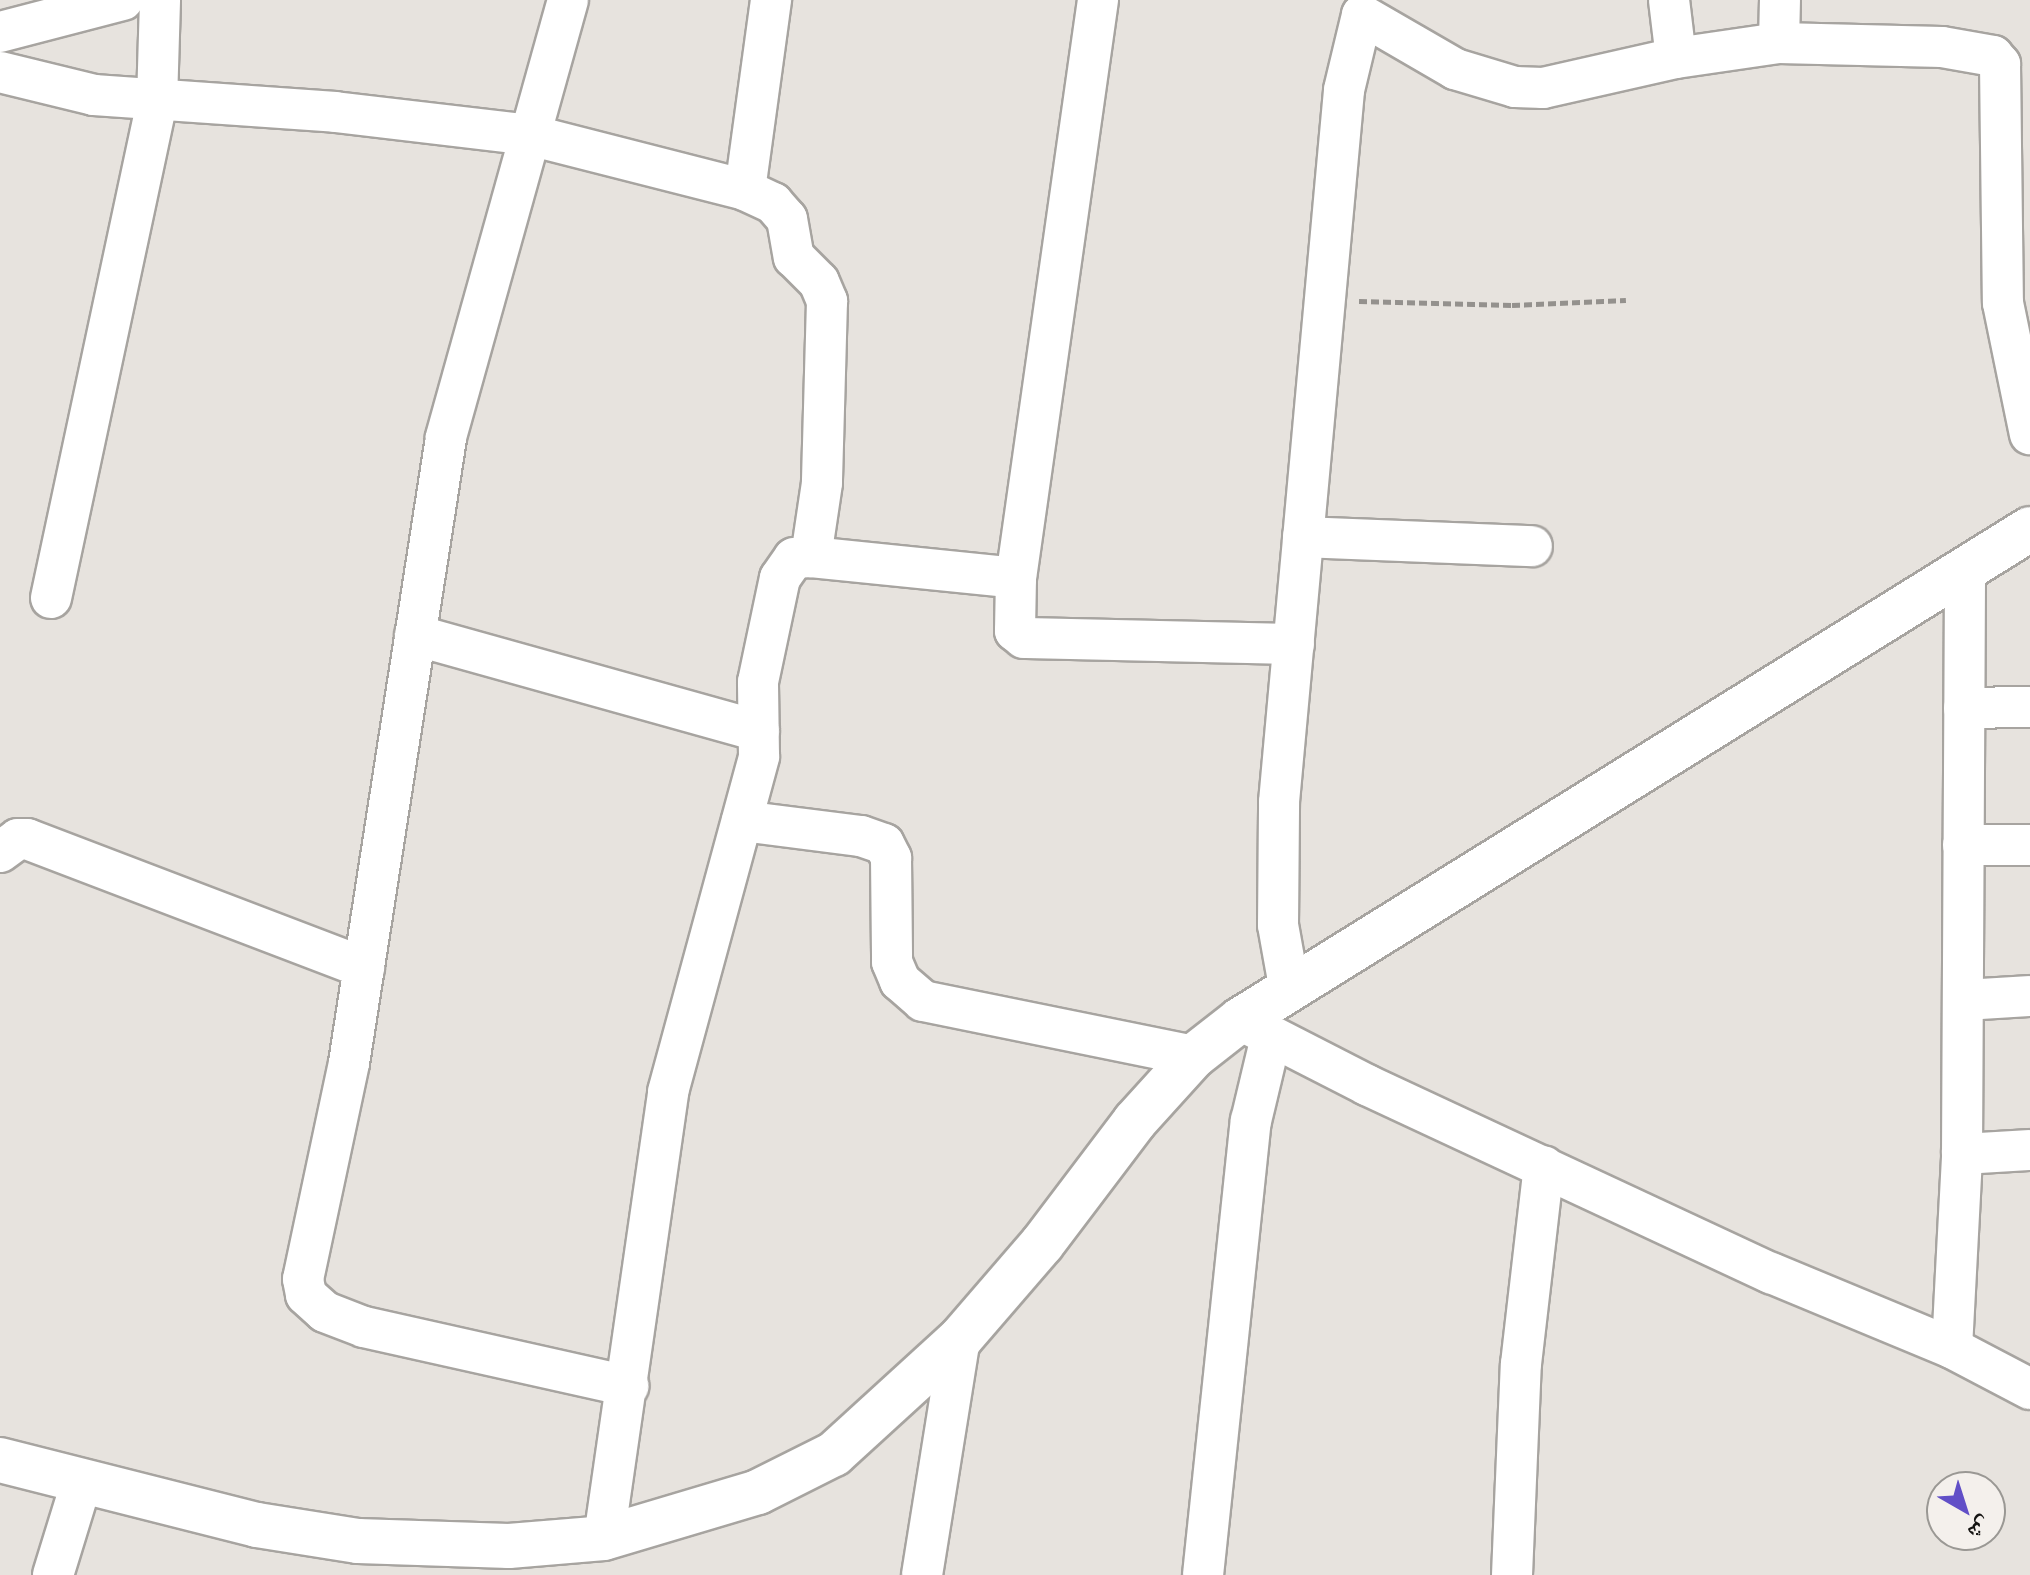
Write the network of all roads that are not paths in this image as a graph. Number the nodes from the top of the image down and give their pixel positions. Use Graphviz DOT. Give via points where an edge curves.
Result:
graph roads {
  1 [pos="123,0"];
  2 [pos="160,0"];
  3 [pos="568,0"];
  4 [pos="771,0"];
  5 [pos="1098,0"];
  6 [pos="1669,0"];
  7 [pos="1780,0"];
  8 [pos="1355,8"];
  9 [pos="53,9"];
  10 [pos="0,32"];
  11 [pos="1779,43"];
  12 [pos="1676,58"];
  13 [pos="0,72"];
  14 [pos="157,102"];
  15 [pos="530,135"];
  16 [pos="745,190"];
  17 [pos="2030,434"];
  18 [pos="2030,529"];
  19 [pos="1303,537"];
  20 [pos="1532,546"];
  21 [pos="811,557"];
  22 [pos="1965,572"];
  23 [pos="1016,578"];
  24 [pos="51,598"];
  25 [pos="415,635"];
  26 [pos="1294,644"];
  27 [pos="2030,707"];
  28 [pos="1964,708"];
  29 [pos="759,731"];
  30 [pos="742,821"];
  31 [pos="1963,845"];
  32 [pos="2030,845"];
  33 [pos="0,852"];
  34 [pos="364,968"];
  35 [pos="1289,986"];
  36 [pos="2030,996"];
  37 [pos="1964,1000"];
  38 [pos="1255,1028"];
  39 [pos="1194,1056"];
  40 [pos="2030,1150"];
  41 [pos="1962,1154"];
  42 [pos="1544,1166"];
  43 [pos="960,1339"];
  44 [pos="1952,1348"];
  45 [pos="628,1386"];
  46 [pos="2030,1389"];
  47 [pos="0,1460"];
  48 [pos="82,1481"];
  49 [pos="604,1538"];
  50 [pos="53,1575"];
  51 [pos="922,1575"];
  52 [pos="1203,1575"];
  53 [pos="1512,1575"];
  1 -- 9 [label="street"];
  2 -- 14 [label="street"];
  3 -- 15 [label="street"];
  4 -- 16 [label="street"];
  5 -- 23 [label="street"];
  6 -- 12 [label="street"];
  7 -- 11 [label="street"];
  8 -- 12 [label="street" via="1455,69 1515,87 1594,80"];
  8 -- 19 [label="street"];
  9 -- 10 [label="street"];
  11 -- 12 [label="street"];
  11 -- 17 [label="street" via="1942,47 1993,56 2000,64 2003,303"];
  13 -- 14 [label="street" via="94,95"];
  14 -- 15 [label="street" via="335,112"];
  14 -- 24 [label="street"];
  15 -- 16 [label="street"];
  15 -- 25 [label="street" via="446,438"];
  16 -- 21 [label="street" via="781,210 794,257 819,282 827,301 823,470"];
  18 -- 22 [label="street"];
  19 -- 20 [label="street"];
  19 -- 26 [label="street"];
  21 -- 23 [label="street"];
  21 -- 29 [label="street" via="794,558 780,578 758,682"];
  22 -- 28 [label="street"];
  22 -- 35 [label="street"];
  23 -- 26 [label="street" via="1013,622 1024,638"];
  25 -- 29 [label="street"];
  25 -- 34 [label="street"];
  26 -- 35 [label="street" via="1278,863 1278,925"];
  27 -- 28 [label="street"];
  28 -- 31 [label="street"];
  29 -- 30 [label="street" via="759,756"];
  30 -- 39 [label="street" via="861,836 884,844 891,858 892,962 900,981 923,1001"];
  30 -- 45 [label="street" via="668,1092"];
  31 -- 32 [label="street"];
  31 -- 37 [label="street"];
  33 -- 34 [label="street" via="27,839"];
  34 -- 45 [label="street" via="307,1245 306,1295 325,1312 364,1327"];
  35 -- 38 [label="street"];
  36 -- 37 [label="street"];
  37 -- 41 [label="street"];
  38 -- 39 [label="street"];
  38 -- 42 [label="street"];
  38 -- 52 [label="street" via="1251,1121"];
  39 -- 43 [label="street"];
  40 -- 41 [label="street"];
  41 -- 44 [label="street"];
  42 -- 44 [label="street" via="1771,1273"];
  42 -- 53 [label="street" via="1521,1364"];
  43 -- 49 [label="street" via="834,1454 758,1492"];
  43 -- 51 [label="street"];
  44 -- 46 [label="street"];
  45 -- 49 [label="street"];
  47 -- 48 [label="street"];
  48 -- 49 [label="street" via="257,1525 358,1541 509,1546"];
  48 -- 50 [label="street"];
}
